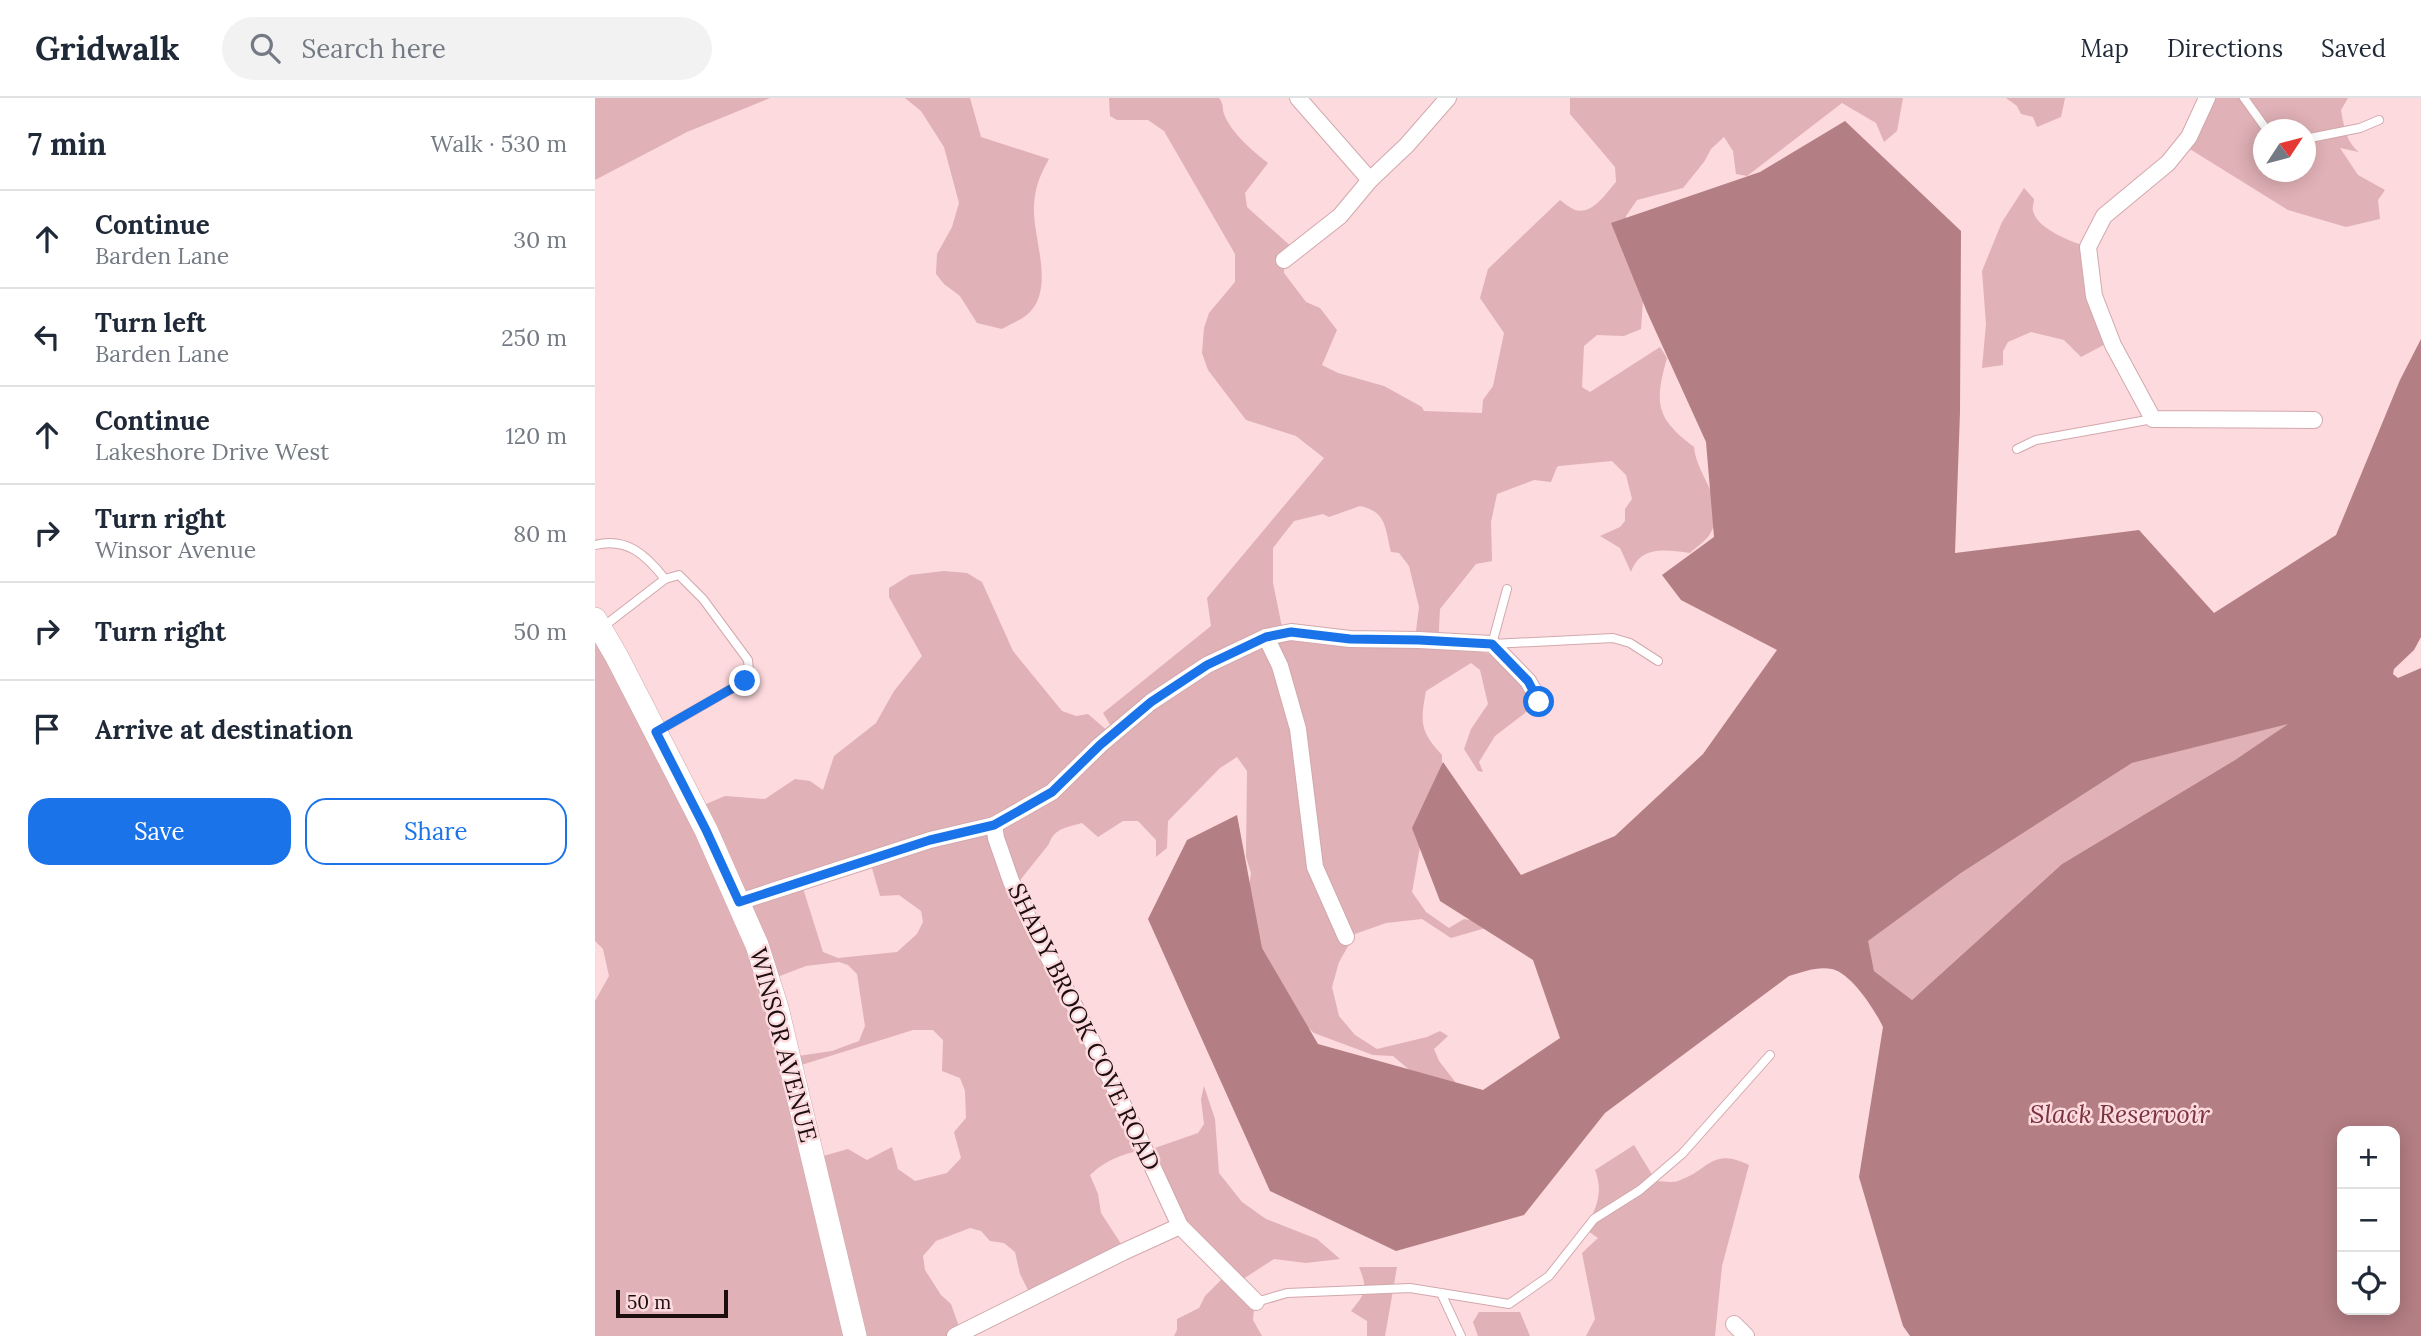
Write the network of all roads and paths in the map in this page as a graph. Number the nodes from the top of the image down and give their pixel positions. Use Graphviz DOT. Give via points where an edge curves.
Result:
graph roads {
  1 [pos="1298,98"];
  2 [pos="1448,98"];
  3 [pos="2207,98"];
  4 [pos="2244,98"];
  5 [pos="2259,119"];
  6 [pos="2379,120"];
  7 [pos="2316,137"];
  8 [pos="1370,180"];
  9 [pos="1284,260"];
  10 [pos="2153,419"];
  11 [pos="2314,420"];
  12 [pos="2017,449"];
  13 [pos="595,545"];
  14 [pos="665,579"];
  15 [pos="1507,589"];
  16 [pos="598,624"];
  17 [pos="1266,637"];
  18 [pos="1492,644"];
  19 [pos="1658,661"];
  20 [pos="1539,702"];
  21 [pos="656,732"];
  22 [pos="994,825"];
  23 [pos="739,902"];
  24 [pos="1346,937"];
  25 [pos="1770,1055"];
  26 [pos="1179,1226"];
  27 [pos="1441,1293"];
  28 [pos="1256,1302"];
  29 [pos="855,1336"];
  30 [pos="955,1336"];
  31 [pos="1461,1336"];
  1 -- 8 [label="street"];
  2 -- 8 [label="street"];
  3 -- 10 [label="street" via="2189,137 2168,163 2104,216 2088,247 2094,296 2113,345"];
  4 -- 5 [label="lane"];
  6 -- 7 [label="lane"];
  8 -- 9 [label="street" via="1340,216"];
  10 -- 11 [label="street"];
  10 -- 12 [label="lane" via="2036,440"];
  13 -- 14 [label="lane" via="608,542 638,550"];
  14 -- 16 [label="lane"];
  14 -- 21 [label="lane" via="679,575 703,598 748,660 749,671 745,681"];
  15 -- 18 [label="lane"];
  16 -- 21 [label="street, WINSOR AVENUE"];
  17 -- 18 [label="street" via="1291,632"];
  17 -- 22 [label="street" via="1207,665 1151,702 1052,792"];
  17 -- 24 [label="street" via="1280,666 1298,729 1315,867"];
  18 -- 19 [label="lane" via="1613,638"];
  18 -- 20 [label="street" via="1528,681"];
  21 -- 23 [label="street, WINSOR AVENUE"];
  22 -- 23 [label="street" via="930,840"];
  22 -- 26 [label="street, SHADY BROOK COVE ROAD" via="1028,918"];
  23 -- 29 [label="street, WINSOR AVENUE" via="777,1008"];
  25 -- 27 [label="lane" via="1682,1154 1640,1190 1594,1219 1549,1276 1509,1304"];
  26 -- 28 [label="street"];
  26 -- 30 [label="street"];
  27 -- 28 [label="lane" via="1411,1288 1300,1292"];
  27 -- 31 [label="lane"];
}
